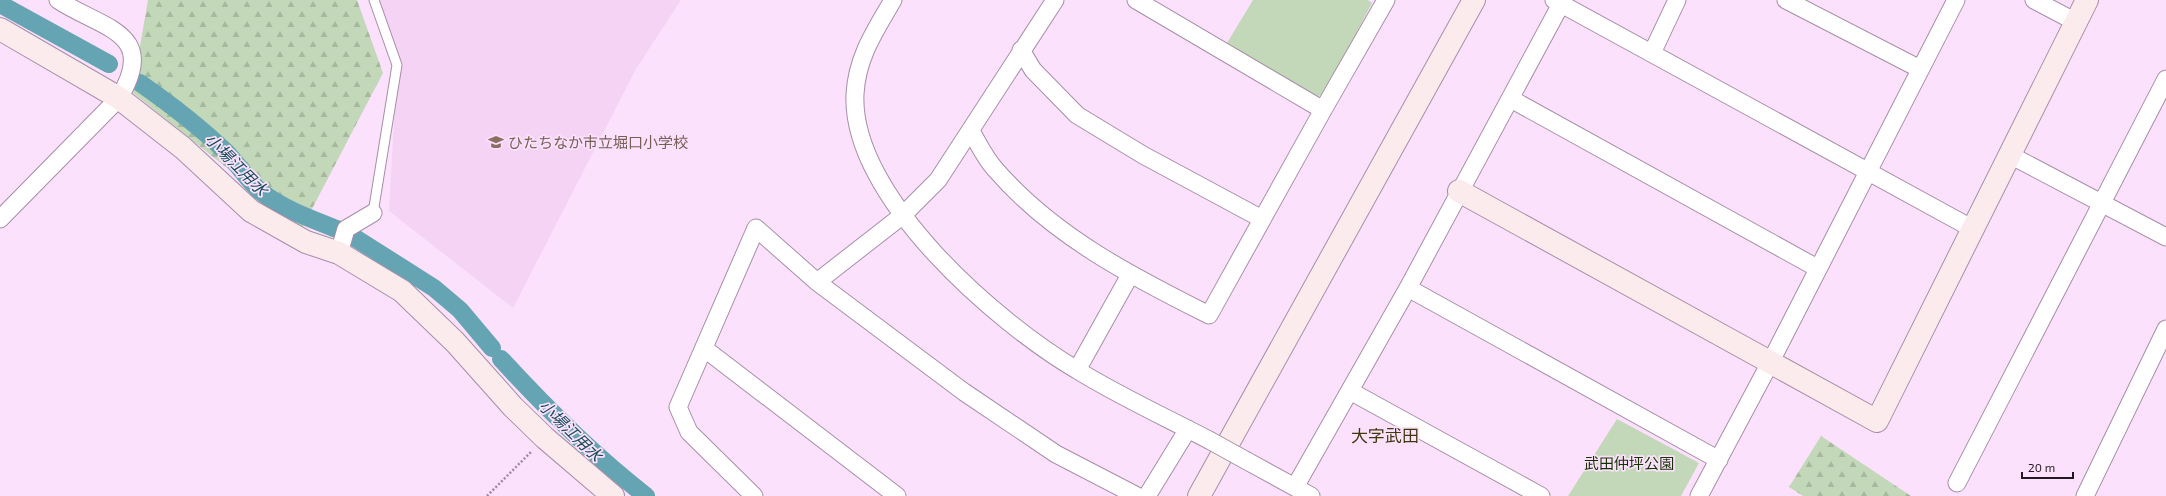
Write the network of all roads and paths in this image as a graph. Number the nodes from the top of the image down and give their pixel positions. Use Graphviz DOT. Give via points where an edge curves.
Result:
graph roads {
  1 [pos="58,0"];
  2 [pos="374,0"];
  3 [pos="893,0"];
  4 [pos="1055,0"];
  5 [pos="1136,0"];
  6 [pos="1474,0"];
  7 [pos="1677,0"];
  8 [pos="1786,0"];
  9 [pos="1956,0"];
  10 [pos="2034,0"];
  11 [pos="2087,0"];
  12 [pos="1384,1"];
  13 [pos="1558,2"];
  14 [pos="2076,22"];
  15 [pos="0,30"];
  16 [pos="1021,50"];
  17 [pos="1652,53"];
  18 [pos="1920,69"];
  19 [pos="2166,79"];
  20 [pos="119,98"];
  21 [pos="1511,99"];
  22 [pos="1322,110"];
  23 [pos="971,131"];
  24 [pos="2010,155"];
  25 [pos="1868,172"];
  26 [pos="1459,191"];
  27 [pos="2103,204"];
  28 [pos="373,213"];
  29 [pos="903,215"];
  30 [pos="0,219"];
  31 [pos="1262,219"];
  32 [pos="1973,229"];
  33 [pos="2166,237"];
  34 [pos="339,253"];
  35 [pos="1817,268"];
  36 [pos="1130,275"];
  37 [pos="817,282"];
  38 [pos="1408,288"];
  39 [pos="2166,329"];
  40 [pos="705,349"];
  41 [pos="1770,361"];
  42 [pos="1077,370"];
  43 [pos="1350,391"];
  44 [pos="1188,429"];
  45 [pos="545,438"];
  46 [pos="1719,460"];
  47 [pos="1957,483"];
  48 [pos="1295,486"];
  49 [pos="487,496"];
  50 [pos="613,496"];
  51 [pos="754,496"];
  52 [pos="897,496"];
  53 [pos="1137,496"];
  54 [pos="1147,496"];
  55 [pos="1199,496"];
  56 [pos="1311,496"];
  57 [pos="1541,496"];
  58 [pos="1699,496"];
  59 [pos="2085,496"];
  1 -- 20 [label="street" via="121,34 130,46 133,69"];
  2 -- 28 [label="lane" via="398,65"];
  3 -- 29 [label="street" via="868,41 859,69 855,95 858,122 866,152 880,180"];
  4 -- 16 [label="street"];
  5 -- 22 [label="street"];
  6 -- 55 [label="street"];
  7 -- 17 [label="street"];
  8 -- 18 [label="street"];
  9 -- 18 [label="street"];
  10 -- 14 [label="street"];
  11 -- 14 [label="street"];
  12 -- 22 [label="street"];
  13 -- 17 [label="street"];
  13 -- 21 [label="street"];
  14 -- 24 [label="street"];
  15 -- 20 [label="street"];
  16 -- 23 [label="street"];
  16 -- 31 [label="street" via="1033,70 1077,115 1143,155"];
  17 -- 25 [label="street"];
  18 -- 25 [label="street"];
  19 -- 27 [label="street"];
  20 -- 30 [label="street"];
  20 -- 34 [label="street" via="183,148 251,211 306,242"];
  21 -- 26 [label="street"];
  21 -- 35 [label="street"];
  22 -- 31 [label="street"];
  23 -- 29 [label="street" via="938,180"];
  23 -- 36 [label="street" via="994,168 1031,205 1065,234"];
  24 -- 27 [label="street"];
  24 -- 32 [label="street"];
  25 -- 32 [label="street"];
  25 -- 35 [label="street"];
  26 -- 38 [label="street"];
  26 -- 41 [label="street"];
  27 -- 33 [label="street"];
  27 -- 47 [label="street"];
  28 -- 34 [label="street" via="346,229"];
  29 -- 37 [label="street"];
  29 -- 42 [label="street" via="940,259 1005,319"];
  31 -- 36 [label="street" via="1209,315"];
  32 -- 41 [label="street" via="1877,421"];
  34 -- 45 [label="street" via="402,291 455,342 513,407"];
  35 -- 41 [label="street"];
  36 -- 42 [label="street"];
  37 -- 40 [label="street" via="756,228"];
  37 -- 53 [label="street" via="964,392 1050,450"];
  38 -- 43 [label="street"];
  38 -- 46 [label="street"];
  39 -- 59 [label="street"];
  40 -- 51 [label="street" via="678,407 689,432"];
  40 -- 52 [label="street"];
  41 -- 46 [label="street"];
  42 -- 44 [label="street"];
  43 -- 48 [label="street"];
  43 -- 57 [label="street"];
  44 -- 48 [label="street, bridge"];
  44 -- 54 [label="street"];
  45 -- 49 [label="path"];
  45 -- 50 [label="street"];
  46 -- 58 [label="street"];
  48 -- 56 [label="street"];
}
